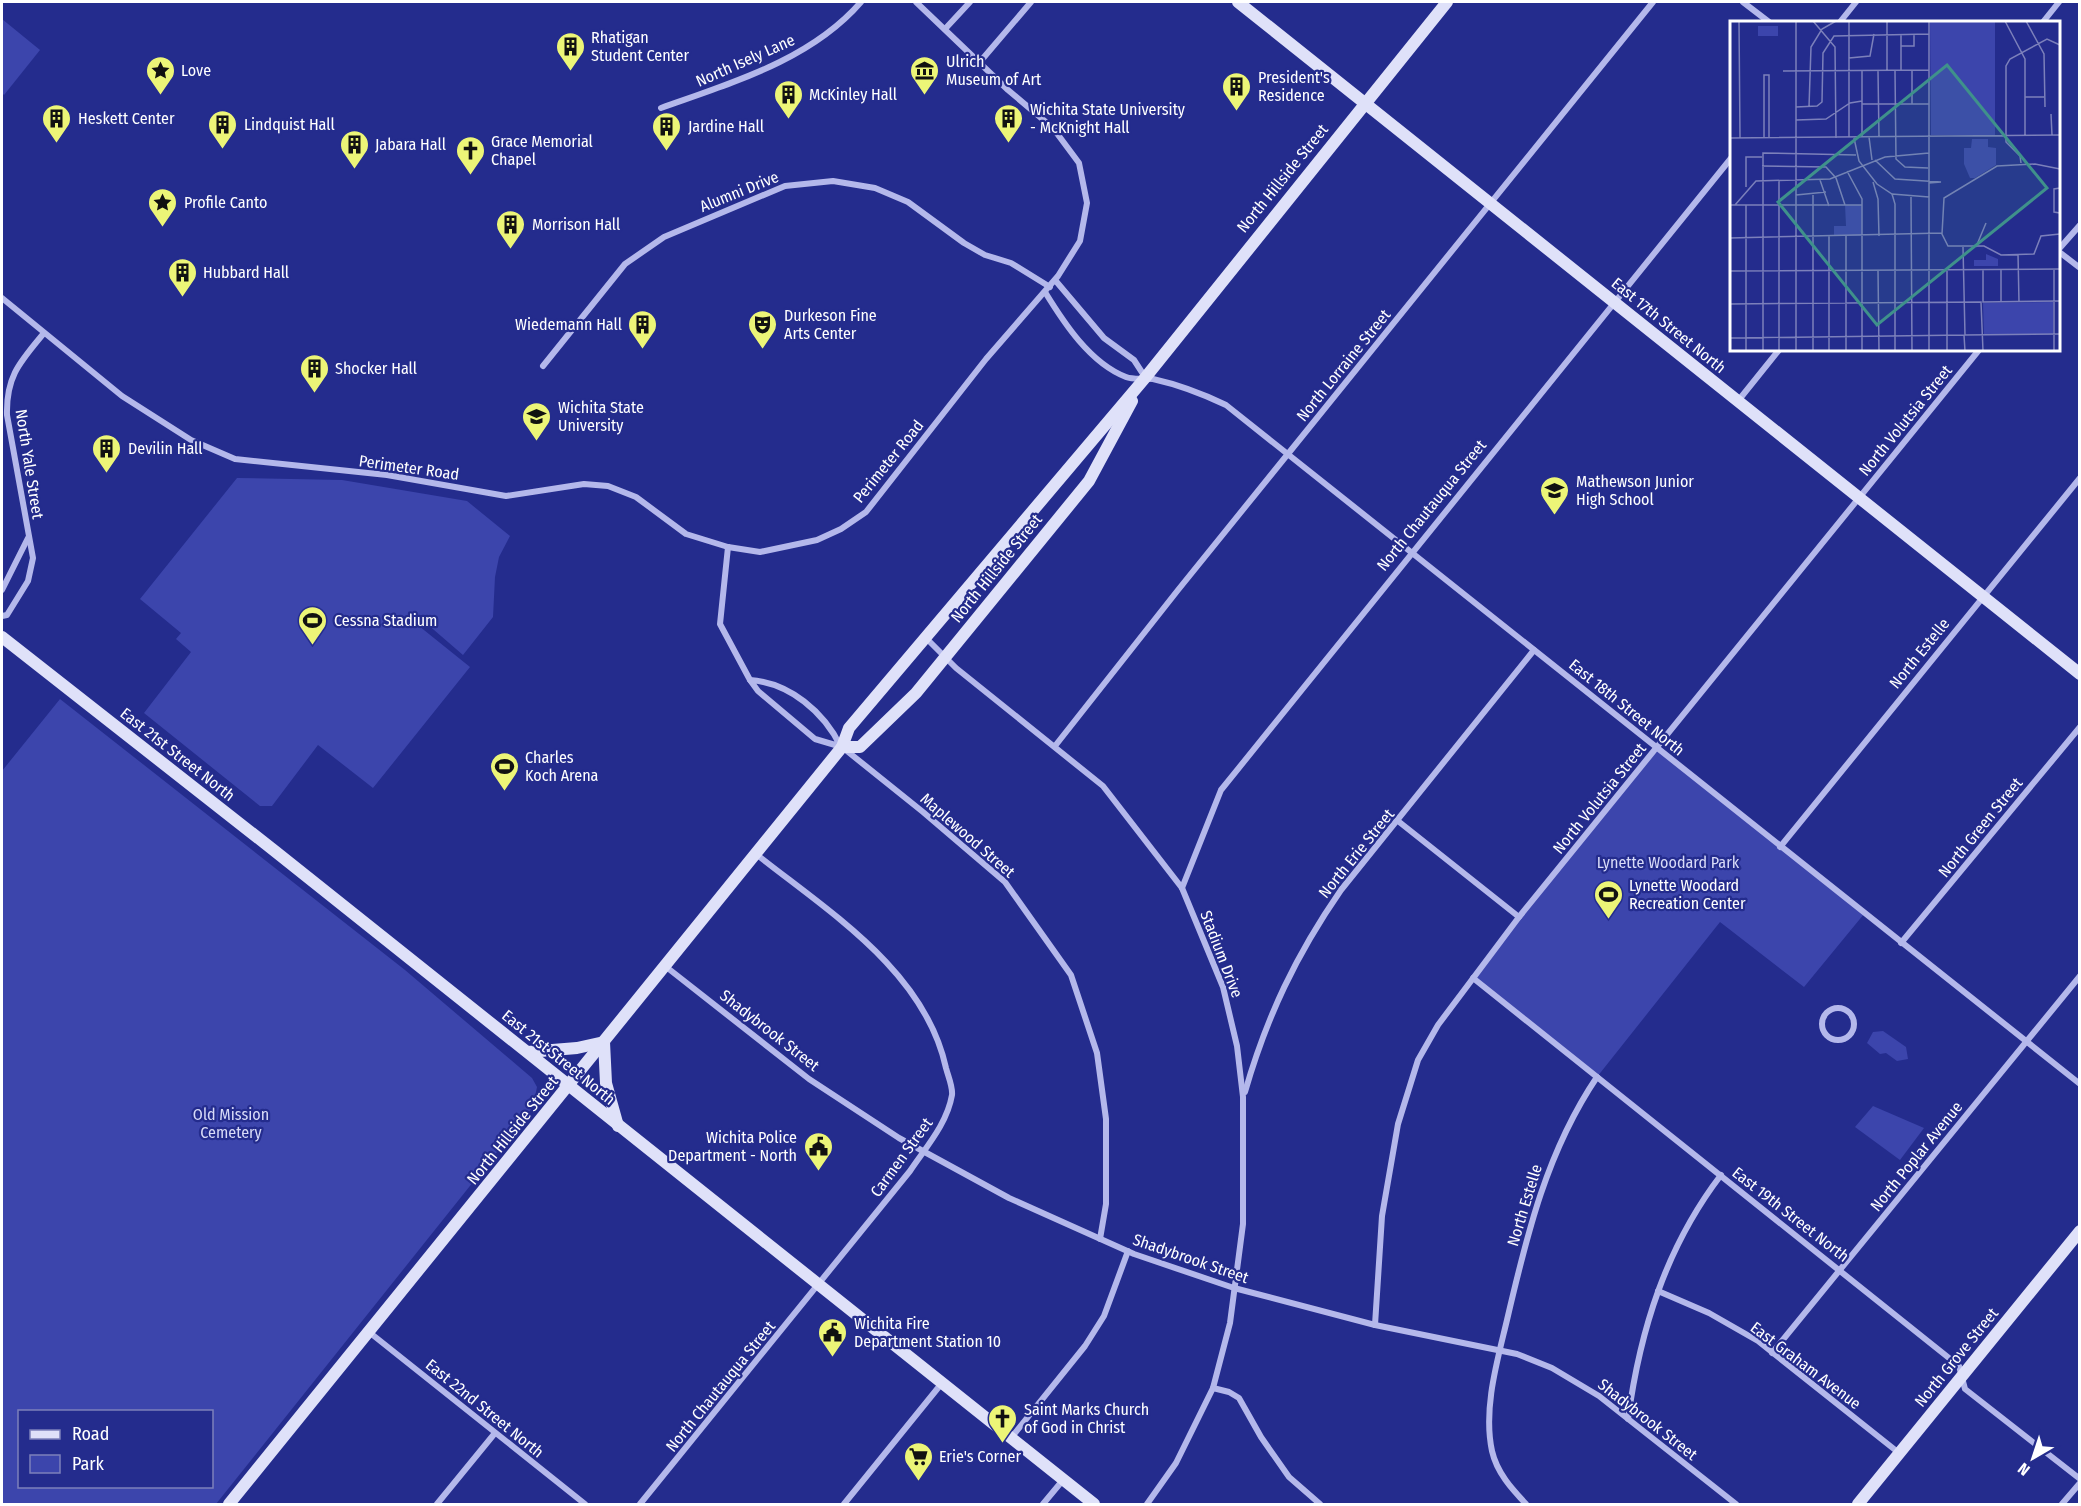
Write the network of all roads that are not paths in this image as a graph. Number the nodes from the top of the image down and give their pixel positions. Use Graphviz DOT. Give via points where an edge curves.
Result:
graph roads {
  1 [pos="861,2"];
  2 [pos="916,2"];
  3 [pos="970,2"];
  4 [pos="1031,2"];
  5 [pos="1238,2"];
  6 [pos="1447,2"];
  7 [pos="1653,2"];
  8 [pos="1743,2"];
  9 [pos="1856,2"];
  10 [pos="2059,2"];
  11 [pos="1769,21"];
  12 [pos="1841,21"];
  13 [pos="2044,21"];
  14 [pos="945,29"];
  15 [pos="979,63"];
  16 [pos="1364,102"];
  17 [pos="661,108"];
  18 [pos="1730,158"];
  19 [pos="1490,203"];
  20 [pos="2079,225"];
  21 [pos="2060,248"];
  22 [pos="2060,252"];
  23 [pos="2079,268"];
  24 [pos="1055,280"];
  25 [pos="1047,289"];
  26 [pos="2,298"];
  27 [pos="1614,302"];
  28 [pos="44,333"];
  29 [pos="1778,351"];
  30 [pos="1978,351"];
  31 [pos="543,366"];
  32 [pos="1145,378"];
  33 [pos="1738,401"];
  34 [pos="1288,455"];
  35 [pos="2079,478"];
  36 [pos="1860,498"];
  37 [pos="28,538"];
  38 [pos="728,547"];
  39 [pos="1410,552"];
  40 [pos="2,590"];
  41 [pos="1982,596"];
  42 [pos="2,616"];
  43 [pos="925,636"];
  44 [pos="2,637"];
  45 [pos="1534,650"];
  46 [pos="945,657"];
  47 [pos="2079,674"];
  48 [pos="750,680"];
  49 [pos="2079,727"];
  50 [pos="1055,746"];
  51 [pos="842,747"];
  52 [pos="1656,748"];
  53 [pos="1398,821"];
  54 [pos="1780,846"];
  55 [pos="756,854"];
  56 [pos="1182,888"];
  57 [pos="1519,917"];
  58 [pos="1901,944"];
  59 [pos="665,966"];
  60 [pos="2079,976"];
  61 [pos="1473,978"];
  62 [pos="1849,1012"];
  63 [pos="2026,1041"];
  64 [pos="604,1042"];
  65 [pos="528,1052"];
  66 [pos="1597,1077"];
  67 [pos="2079,1084"];
  68 [pos="569,1085"];
  69 [pos="1244,1097"];
  70 [pos="618,1126"];
  71 [pos="924,1151"];
  72 [pos="1721,1175"];
  73 [pos="2079,1231"];
  74 [pos="1100,1239"];
  75 [pos="1128,1251"];
  76 [pos="1840,1270"];
  77 [pos="820,1285"];
  78 [pos="1234,1288"];
  79 [pos="1658,1291"];
  80 [pos="1375,1325"];
  81 [pos="369,1332"];
  82 [pos="1500,1351"];
  83 [pos="1772,1353"];
  84 [pos="1962,1376"];
  85 [pos="942,1383"];
  86 [pos="1213,1388"];
  87 [pos="1628,1419"];
  88 [pos="495,1433"];
  89 [pos="1011,1438"];
  90 [pos="1900,1454"];
  91 [pos="1063,1480"];
  92 [pos="2079,1481"];
  93 [pos="229,1504"];
  94 [pos="437,1504"];
  95 [pos="585,1504"];
  96 [pos="640,1504"];
  97 [pos="844,1504"];
  98 [pos="1043,1504"];
  99 [pos="1094,1504"];
  100 [pos="1147,1504"];
  101 [pos="1320,1504"];
  102 [pos="1526,1504"];
  103 [pos="1736,1504"];
  104 [pos="1858,1504"];
  105 [pos="2062,1504"];
  1 -- 17 [label="street, North Isely Lane" via="793,55"];
  2 -- 14 [label="street, Perimeter Road"];
  3 -- 14 [label="street"];
  4 -- 15 [label="street"];
  5 -- 16 [label="main road, East 17th Street North"];
  6 -- 16 [label="main road, North Hillside Street"];
  7 -- 19 [label="street, North Lorraine Street"];
  8 -- 11 [label="street"];
  9 -- 12 [label="street"];
  10 -- 13 [label="street"];
  14 -- 15 [label="street, Perimeter Road"];
  15 -- 24 [label="street, Perimeter Road" via="1053,128 1079,163 1087,203 1080,241"];
  16 -- 19 [label="main road, East 17th Street North"];
  16 -- 32 [label="main road, North Hillside Street"];
  18 -- 27 [label="street, North Chautauqua Street"];
  19 -- 27 [label="main road, East 17th Street North"];
  19 -- 34 [label="street, North Lorraine Street"];
  20 -- 21 [label="street"];
  22 -- 23 [label="street"];
  24 -- 25 [label="street, Perimeter Road"];
  24 -- 32 [label="street" via="1104,338 1134,360"];
  25 -- 31 [label="street, Alumni Drive" via="1011,262 985,255 908,202 875,188 833,181 785,186 664,237 625,264"];
  25 -- 32 [label="street, Alumni Drive" via="1065,326 1104,364 1127,378"];
  25 -- 38 [label="street, Perimeter Road" via="986,359 866,512 817,540 760,552"];
  26 -- 28 [label="street, Perimeter Road"];
  27 -- 33 [label="main road, East 17th Street North"];
  27 -- 39 [label="street, North Chautauqua Street"];
  28 -- 37 [label="street, North Yale Street" via="15,370 6,394"];
  28 -- 38 [label="street, Perimeter Road" via="122,396 191,440 235,459 387,475 506,496 584,484 608,486 636,498 686,534"];
  29 -- 33 [label="street"];
  30 -- 36 [label="street, North Volutsia Street"];
  32 -- 34 [label="street, East 18th Street North" via="1187,386 1226,405"];
  32 -- 43 [label="main road, North Hillside Street"];
  32 -- 46 [label="main road, North Hillside Street" via="1089,481"];
  33 -- 36 [label="main road, East 17th Street North"];
  34 -- 39 [label="street, East 18th Street North"];
  34 -- 50 [label="street, North Lorraine Street"];
  35 -- 41 [label="street, North Estelle"];
  36 -- 41 [label="main road, East 17th Street North"];
  36 -- 52 [label="street, North Volutsia Street"];
  37 -- 40 [label="street, North Yale Street"];
  37 -- 42 [label="street, North Yale Street" via="33,558 28,581 7,615"];
  38 -- 48 [label="street" via="720,624"];
  39 -- 45 [label="street, East 18th Street North"];
  39 -- 56 [label="street, North Chautauqua Street" via="1221,790"];
  41 -- 47 [label="main road, East 17th Street North"];
  41 -- 54 [label="street, North Estelle"];
  43 -- 46 [label="street, Stadium Drive"];
  43 -- 51 [label="main road, North Hillside Street" via="849,728"];
  44 -- 65 [label="main road, East 21st Street North"];
  45 -- 52 [label="street, East 18th Street North"];
  45 -- 53 [label="street, North Erie Street"];
  46 -- 50 [label="street, Stadium Drive"];
  46 -- 51 [label="main road, North Hillside Street" via="916,693 860,747"];
  48 -- 51 [label="street" via="814,739"];
  48 -- 51 [label="street" via="770,681 792,693 830,725"];
  49 -- 58 [label="street, North Green Street"];
  50 -- 56 [label="street, Stadium Drive" via="1103,786"];
  51 -- 55 [label="main road, North Hillside Street"];
  51 -- 74 [label="street, Maplewood Street" via="1005,882 1071,975 1097,1053 1106,1119 1106,1204"];
  52 -- 54 [label="street, East 18th Street North"];
  52 -- 57 [label="street, North Volutsia Street"];
  53 -- 57 [label="street"];
  53 -- 69 [label="street, North Erie Street" via="1341,890 1284,982 1260,1039"];
  54 -- 58 [label="street, East 18th Street North"];
  55 -- 59 [label="main road, North Hillside Street"];
  55 -- 71 [label="street, Carmen Street" via="886,959 922,1008 943,1054 952,1093 943,1124"];
  56 -- 69 [label="street, Stadium Drive" via="1222,987 1237,1046"];
  57 -- 61 [label="street, North Volutsia Street"];
  58 -- 63 [label="street, East 18th Street North"];
  59 -- 64 [label="main road, North Hillside Street"];
  59 -- 71 [label="street, Shadybrook Street" via="809,1079"];
  60 -- 63 [label="street, North Poplar Avenue"];
  61 -- 66 [label="street, East 19th Street North"];
  61 -- 80 [label="street, North Volutsia Street" via="1418,1060 1398,1124 1382,1216"];
  62 -- 62 [label="street" via="1837,1008 1828,1012 1823,1020 1826,1034 1840,1040 1849,1035 1854,1021"];
  63 -- 67 [label="street, East 18th Street North"];
  63 -- 76 [label="street, North Poplar Avenue"];
  64 -- 65 [label="main road"];
  64 -- 68 [label="main road, North Hillside Street"];
  64 -- 70 [label="main road" via="606,1083"];
  65 -- 68 [label="main road, East 21st Street North"];
  66 -- 72 [label="street, East 19th Street North"];
  66 -- 82 [label="street, North Estelle" via="1575,1109 1544,1180 1527,1233"];
  68 -- 70 [label="main road, East 21st Street North"];
  68 -- 81 [label="main road, North Hillside Street"];
  69 -- 78 [label="street, Stadium Drive" via="1242,1224"];
  70 -- 77 [label="main road, East 21st Street North"];
  71 -- 74 [label="street, Shadybrook Street" via="1009,1198"];
  71 -- 77 [label="street, Carmen Street"];
  72 -- 76 [label="street, East 19th Street North"];
  72 -- 79 [label="street" via="1700,1202"];
  73 -- 84 [label="main road, North Grove Street"];
  74 -- 75 [label="street, Shadybrook Street"];
  75 -- 78 [label="street, Shadybrook Street"];
  75 -- 89 [label="street" via="1104,1316 1085,1346"];
  76 -- 83 [label="street, North Poplar Avenue"];
  76 -- 84 [label="street, East 19th Street North" via="1959,1366"];
  77 -- 85 [label="main road, East 21st Street North"];
  77 -- 96 [label="street, North Chautauqua Street"];
  78 -- 80 [label="street, Shadybrook Street"];
  78 -- 86 [label="street, Stadium Drive" via="1230,1323"];
  79 -- 83 [label="street, East Graham Avenue" via="1708,1313"];
  79 -- 87 [label="street" via="1636,1363"];
  80 -- 82 [label="street, Shadybrook Street"];
  81 -- 88 [label="street, East 22nd Street North"];
  81 -- 93 [label="main road, North Hillside Street"];
  82 -- 87 [label="street, Shadybrook Street" via="1552,1368"];
  82 -- 102 [label="street, North Estelle" via="1491,1398 1492,1454 1504,1479"];
  83 -- 90 [label="street, East Graham Avenue"];
  84 -- 90 [label="main road, North Grove Street"];
  84 -- 92 [label="street, East 19th Street North" via="1965,1389"];
  85 -- 89 [label="main road, East 21st Street North"];
  85 -- 97 [label="street"];
  86 -- 100 [label="street" via="1176,1463"];
  86 -- 101 [label="street" via="1239,1398 1289,1477"];
  87 -- 103 [label="street, Shadybrook Street"];
  88 -- 94 [label="street"];
  88 -- 95 [label="street, East 22nd Street North"];
  89 -- 91 [label="main road, East 21st Street North"];
  90 -- 104 [label="main road, North Grove Street"];
  91 -- 98 [label="street"];
  91 -- 99 [label="main road, East 21st Street North"];
  92 -- 105 [label="street"];
}
